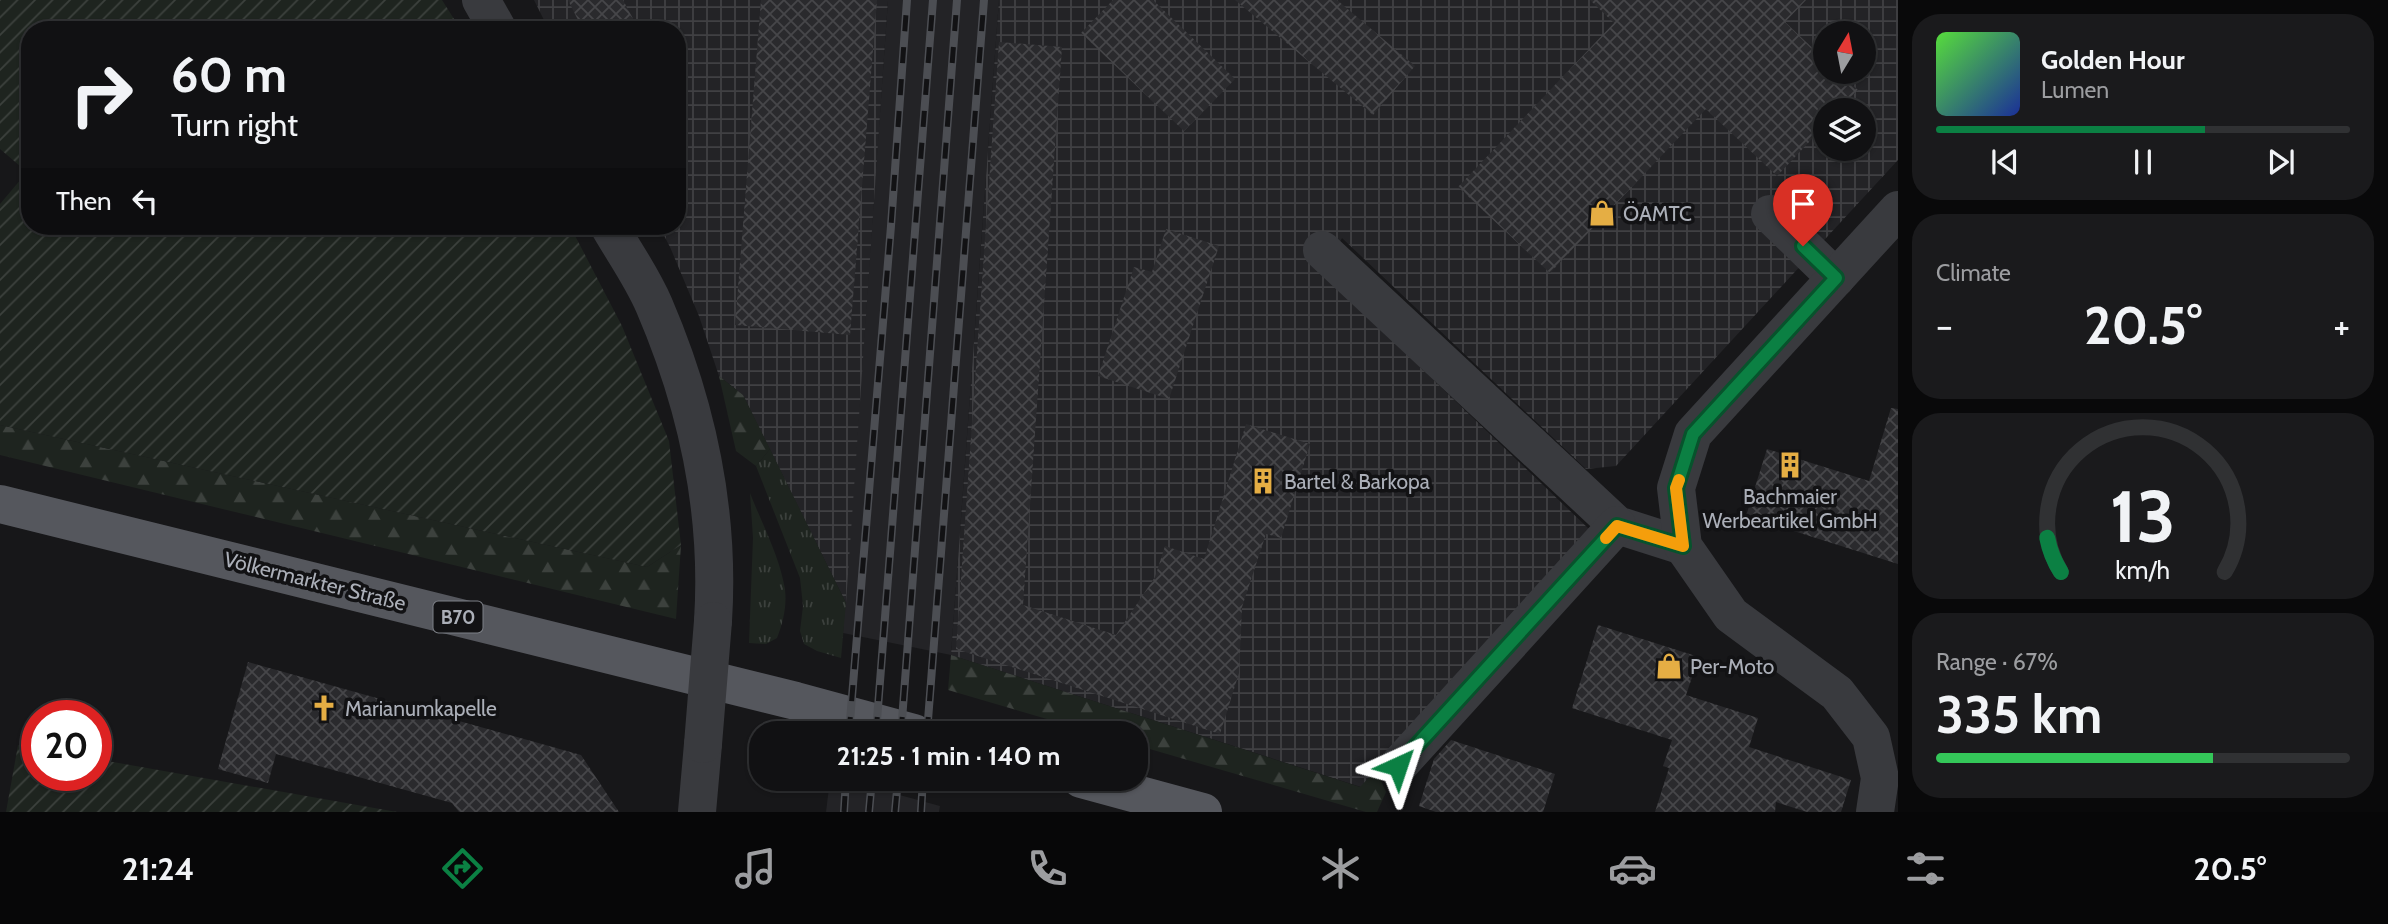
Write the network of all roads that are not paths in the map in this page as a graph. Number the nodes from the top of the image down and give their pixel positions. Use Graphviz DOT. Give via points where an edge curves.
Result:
graph roads {
  1 [pos="481,0"];
  2 [pos="493,21"];
  3 [pos="1898,210"];
  4 [pos="1770,214"];
  5 [pos="614,235"];
  6 [pos="1322,250"];
  7 [pos="1836,278"];
  8 [pos="0,504"];
  9 [pos="1617,526"];
  10 [pos="1683,546"];
  11 [pos="870,721"];
  12 [pos="1398,766"];
  13 [pos="1125,791"];
  14 [pos="697,812"];
  15 [pos="1203,812"];
  16 [pos="1875,812"];
  1 -- 2 [label="street"];
  3 -- 7 [label="street"];
  4 -- 7 [label="street"];
  5 -- 14 [label="street, bridge" via="653,303 687,394 712,517 716,577"];
  6 -- 9 [label="street"];
  7 -- 10 [label="street" via="1693,434 1676,488"];
  8 -- 11 [label="main road, Völkermarkter Straße / B70"];
  9 -- 10 [label="street"];
  9 -- 12 [label="street"];
  10 -- 16 [label="street" via="1731,615 1837,693 1871,737 1880,778"];
  13 -- 15 [label="main road"];
}
